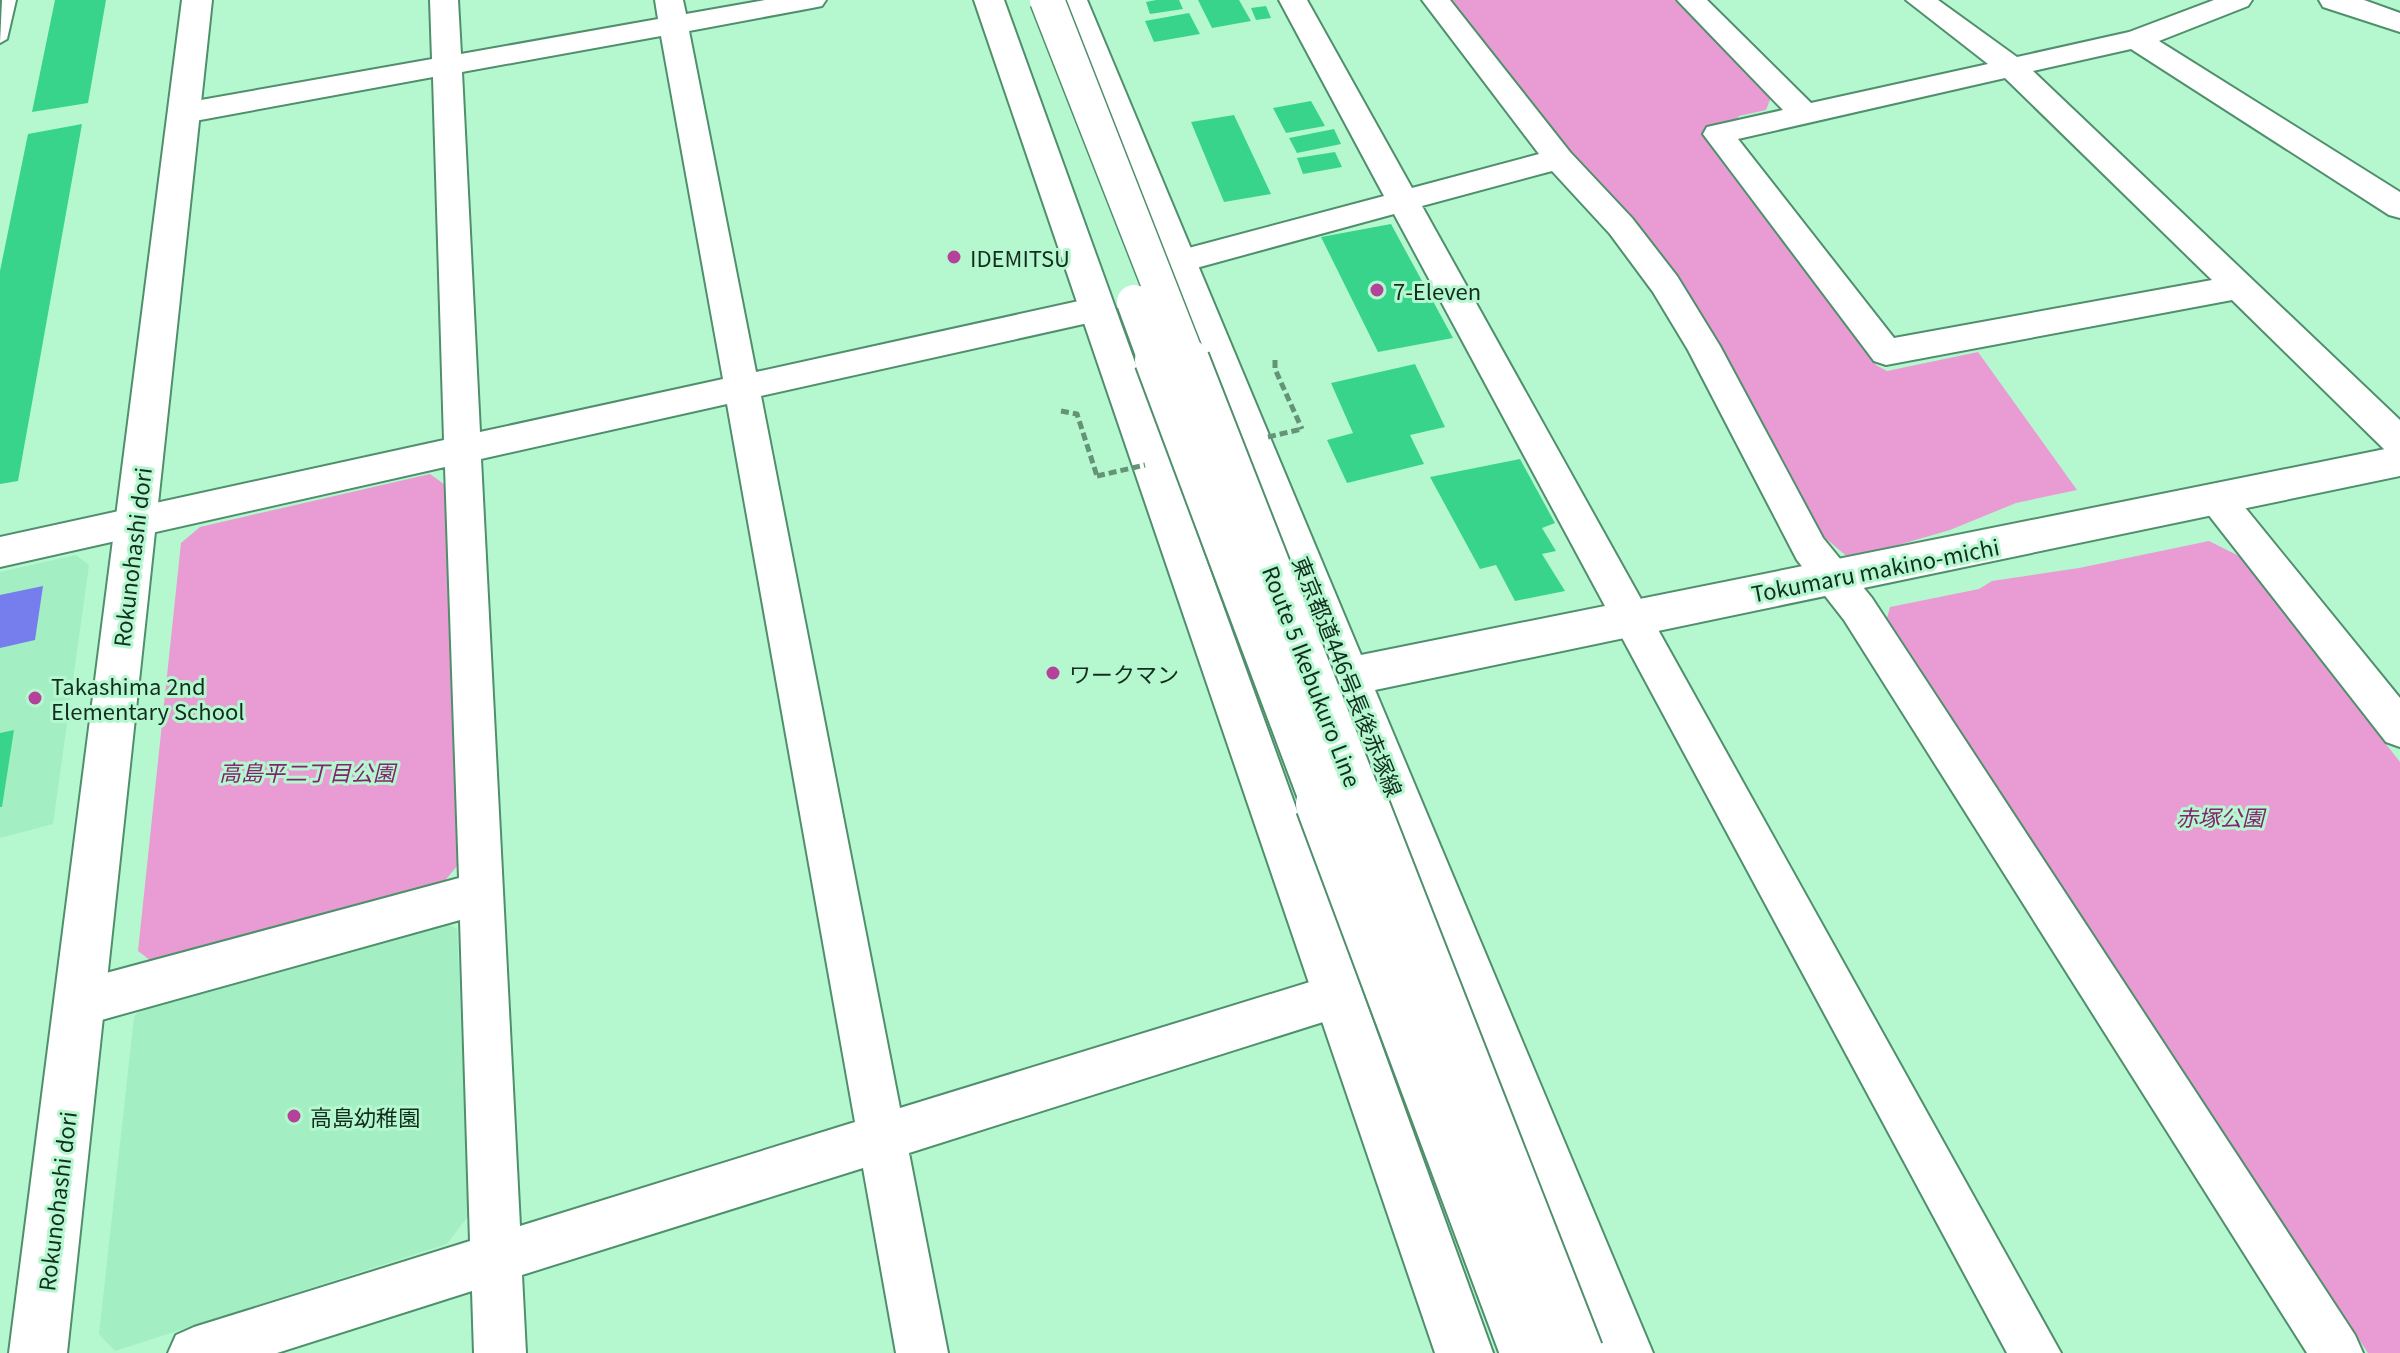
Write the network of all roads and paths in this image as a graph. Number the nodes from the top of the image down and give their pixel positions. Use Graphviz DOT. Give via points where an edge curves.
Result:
graph roads {
  1 [pos="9,0"];
  2 [pos="197,0"];
  3 [pos="444,0"];
  4 [pos="812,0"];
  5 [pos="989,0"];
  6 [pos="1020,0"];
  7 [pos="1047,0"];
  8 [pos="1072,0"];
  9 [pos="1293,0"];
  10 [pos="1436,0"];
  11 [pos="1691,0"];
  12 [pos="1920,0"];
  13 [pos="2238,0"];
  14 [pos="2334,0"];
  15 [pos="671,13"];
  16 [pos="2400,23"];
  17 [pos="0,39"];
  18 [pos="2136,39"];
  19 [pos="447,66"];
  20 [pos="2010,66"];
  21 [pos="184,113"];
  22 [pos="1804,113"];
  23 [pos="1559,159"];
  24 [pos="1403,200"];
  25 [pos="2400,207"];
  26 [pos="1178,262"];
  27 [pos="2238,287"];
  28 [pos="1097,309"];
  29 [pos="1275,359"];
  30 [pos="740,387"];
  31 [pos="1061,411"];
  32 [pos="1302,429"];
  33 [pos="2400,442"];
  34 [pos="462,448"];
  35 [pos="2400,461"];
  36 [pos="1097,476"];
  37 [pos="2217,499"];
  38 [pos="135,522"];
  39 [pos="0,552"];
  40 [pos="1832,577"];
  41 [pos="1634,618"];
  42 [pos="1350,676"];
  43 [pos="2400,729"];
  44 [pos="481,893"];
  45 [pos="1339,995"];
  46 [pos="80,1003"];
  47 [pos="881,1138"];
  48 [pos="496,1258"];
  49 [pos="38,1353"];
  50 [pos="194,1353"];
  51 [pos="500,1353"];
  52 [pos="922,1353"];
  53 [pos="1464,1353"];
  54 [pos="1527,1353"];
  55 [pos="1577,1353"];
  56 [pos="1624,1353"];
  57 [pos="2035,1353"];
  58 [pos="2337,1353"];
  1 -- 17 [label="lane"];
  2 -- 21 [label="main road, Rokunohashi dori"];
  3 -- 19 [label="street"];
  4 -- 15 [label="street"];
  5 -- 28 [label="main road"];
  6 -- 54 [label="main road, Route 5 Ikebukuro Line, bridge"];
  7 -- 55 [label="main road, Route 5 Ikebukuro Line, bridge"];
  8 -- 26 [label="main road, 東京都道446号長後赤塚線"];
  9 -- 24 [label="street"];
  10 -- 23 [label="street"];
  11 -- 22 [label="street"];
  12 -- 20 [label="street"];
  13 -- 18 [label="street"];
  14 -- 16 [label="main road"];
  15 -- 19 [label="street"];
  15 -- 30 [label="street"];
  18 -- 20 [label="street"];
  18 -- 25 [label="street"];
  19 -- 21 [label="street"];
  19 -- 34 [label="street"];
  20 -- 22 [label="street"];
  20 -- 27 [label="street"];
  21 -- 38 [label="main road, Rokunohashi dori"];
  22 -- 27 [label="street" via="1718,134 1886,352"];
  23 -- 24 [label="street"];
  23 -- 40 [label="street" via="1665,284 1810,549"];
  24 -- 26 [label="street"];
  24 -- 41 [label="street"];
  26 -- 42 [label="main road, 東京都道446号長後赤塚線"];
  27 -- 33 [label="street"];
  28 -- 30 [label="street"];
  28 -- 45 [label="main road"];
  29 -- 32 [label="path"];
  30 -- 34 [label="street"];
  30 -- 47 [label="street"];
  31 -- 36 [label="path" via="1077,414"];
  34 -- 38 [label="street"];
  34 -- 44 [label="street"];
  35 -- 37 [label="main road, Tokumaru makino-michi"];
  37 -- 40 [label="main road, Tokumaru makino-michi"];
  37 -- 43 [label="street"];
  38 -- 39 [label="street"];
  38 -- 46 [label="main road, Rokunohashi dori"];
  40 -- 41 [label="main road, Tokumaru makino-michi"];
  40 -- 58 [label="street" via="1858,609"];
  41 -- 42 [label="main road, Tokumaru makino-michi"];
  41 -- 57 [label="street"];
  42 -- 56 [label="main road, 東京都道446号長後赤塚線"];
  44 -- 46 [label="street"];
  44 -- 48 [label="street"];
  45 -- 47 [label="street"];
  45 -- 53 [label="main road"];
  46 -- 49 [label="main road, Rokunohashi dori"];
  47 -- 48 [label="street"];
  47 -- 52 [label="street"];
  48 -- 50 [label="street"];
  48 -- 51 [label="street"];
}
